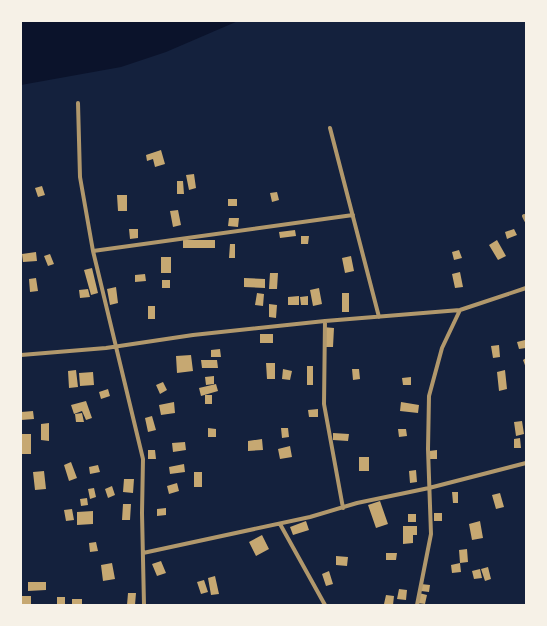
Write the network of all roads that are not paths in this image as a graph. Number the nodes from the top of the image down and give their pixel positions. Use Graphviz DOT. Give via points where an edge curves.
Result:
graph roads {
  1 [pos="78,103"];
  2 [pos="330,128"];
  3 [pos="353,215"];
  4 [pos="93,252"];
  5 [pos="526,288"];
  6 [pos="460,310"];
  7 [pos="380,317"];
  8 [pos="325,321"];
  9 [pos="117,347"];
  10 [pos="21,355"];
  11 [pos="526,463"];
  12 [pos="429,488"];
  13 [pos="343,508"];
  14 [pos="280,524"];
  15 [pos="143,553"];
  16 [pos="144,605"];
  17 [pos="325,605"];
  18 [pos="417,605"];
  1 -- 4 [label="street" via="80,177"];
  2 -- 3 [label="street"];
  3 -- 4 [label="street"];
  3 -- 7 [label="street"];
  4 -- 9 [label="street"];
  5 -- 6 [label="street"];
  6 -- 7 [label="street"];
  6 -- 12 [label="street" via="442,348 429,396"];
  7 -- 8 [label="street"];
  8 -- 9 [label="street" via="193,335"];
  8 -- 13 [label="street" via="324,404"];
  9 -- 10 [label="street"];
  9 -- 15 [label="street" via="143,459"];
  11 -- 12 [label="street"];
  12 -- 13 [label="street"];
  12 -- 18 [label="street" via="431,534"];
  13 -- 14 [label="street"];
  14 -- 15 [label="street"];
  14 -- 17 [label="street"];
  15 -- 16 [label="street"];
}
